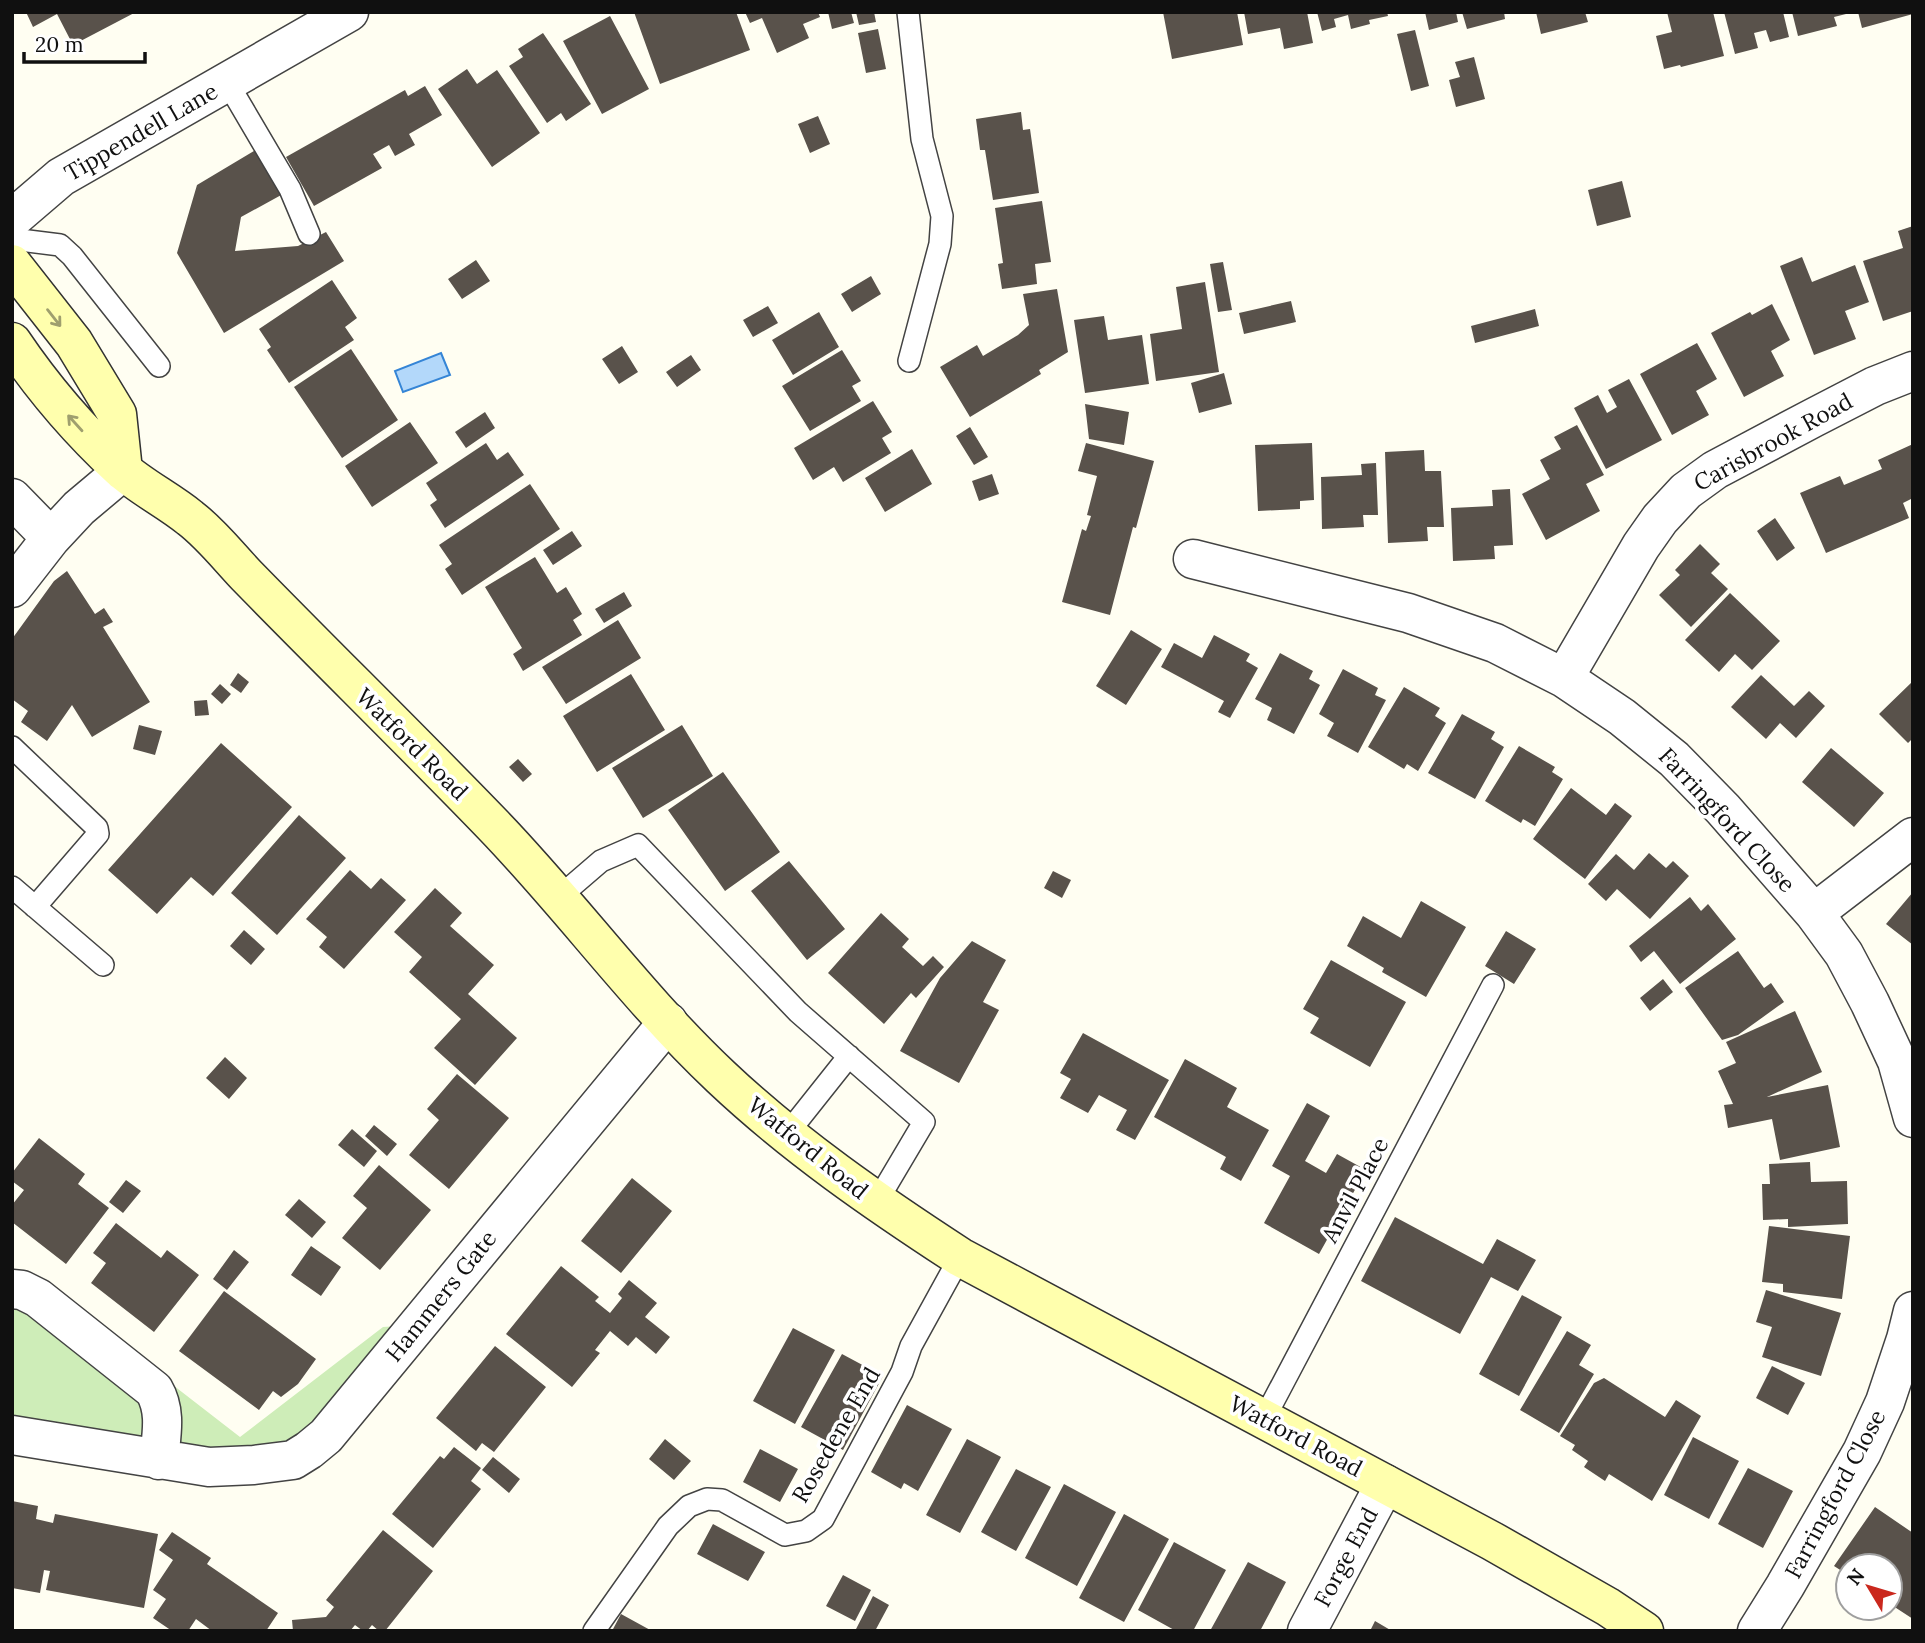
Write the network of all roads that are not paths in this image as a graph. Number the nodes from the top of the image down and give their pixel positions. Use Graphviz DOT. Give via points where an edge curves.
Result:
graph roads {
  1 [pos="349,12"];
  2 [pos="908,12"];
  3 [pos="227,82"];
  4 [pos="12,219"];
  5 [pos="309,234"];
  6 [pos="12,239"];
  7 [pos="12,264"];
  8 [pos="12,342"];
  9 [pos="909,360"];
  10 [pos="159,366"];
  11 [pos="1913,371"];
  12 [pos="123,471"];
  13 [pos="12,498"];
  14 [pos="51,538"];
  15 [pos="1193,559"];
  16 [pos="12,588"];
  17 [pos="1564,678"];
  18 [pos="12,747"];
  19 [pos="1913,837"];
  20 [pos="12,887"];
  21 [pos="558,898"];
  22 [pos="35,907"];
  23 [pos="1814,913"];
  24 [pos="103,965"];
  25 [pos="1493,985"];
  26 [pos="668,1022"];
  27 [pos="849,1056"];
  28 [pos="1913,1118"];
  29 [pos="787,1133"];
  30 [pos="876,1203"];
  31 [pos="960,1257"];
  32 [pos="12,1289"];
  33 [pos="1913,1311"];
  34 [pos="1264,1419"];
  35 [pos="12,1435"];
  36 [pos="159,1460"];
  37 [pos="1385,1484"];
  38 [pos="594,1631"];
  39 [pos="1307,1631"];
  40 [pos="1644,1631"];
  41 [pos="1756,1631"];
  1 -- 3 [label="street, Tippendell Lane"];
  2 -- 9 [label="lane" via="922,139 942,216 940,244"];
  3 -- 4 [label="street, Tippendell Lane" via="61,177"];
  3 -- 5 [label="lane" via="290,189"];
  6 -- 10 [label="lane" via="60,245"];
  7 -- 12 [label="main road, one-way" via="74,343 117,414"];
  12 -- 8 [label="main road, Watford Road, one-way" via="77,426"];
  11 -- 17 [label="street, Carisbrook Road" via="1813,418 1715,470 1686,491 1641,546"];
  12 -- 14 [label="street"];
  12 -- 21 [label="main road, Watford Road" via="193,520"];
  13 -- 14 [label="street"];
  14 -- 16 [label="street"];
  15 -- 17 [label="street, Farringford Close" via="1408,613 1495,643"];
  17 -- 23 [label="street, Farringford Close" via="1674,759"];
  18 -- 22 [label="lane" via="97,828 98,834"];
  19 -- 23 [label="street"];
  20 -- 22 [label="lane"];
  21 -- 26 [label="main road, Watford Road"];
  21 -- 27 [label="lane" via="601,861 638,845 798,1012"];
  22 -- 24 [label="lane"];
  23 -- 28 [label="street, Farringford Close" via="1844,954 1870,1003 1896,1061"];
  25 -- 34 [label="lane, Anvil Place"];
  26 -- 29 [label="main road, Watford Road" via="721,1077"];
  26 -- 36 [label="street, Hammers Gate" via="326,1436 293,1460 275,1463 209,1467"];
  27 -- 29 [label="lane"];
  27 -- 30 [label="lane" via="924,1122"];
  29 -- 30 [label="main road, Watford Road"];
  30 -- 31 [label="main road, Watford Road"];
  31 -- 34 [label="main road, Watford Road"];
  31 -- 38 [label="lane, Rosedene End" via="822,1519 806,1531 785,1535 722,1500 707,1499 689,1506 668,1526"];
  32 -- 36 [label="street" via="38,1298 155,1390 163,1418"];
  33 -- 41 [label="street, Farringford Close" via="1885,1402 1862,1452"];
  34 -- 37 [label="main road, Watford Road"];
  35 -- 36 [label="street, Hammers Gate"];
  37 -- 39 [label="street, Forge End"];
  37 -- 40 [label="main road, Watford Road" via="1504,1547"];
}
